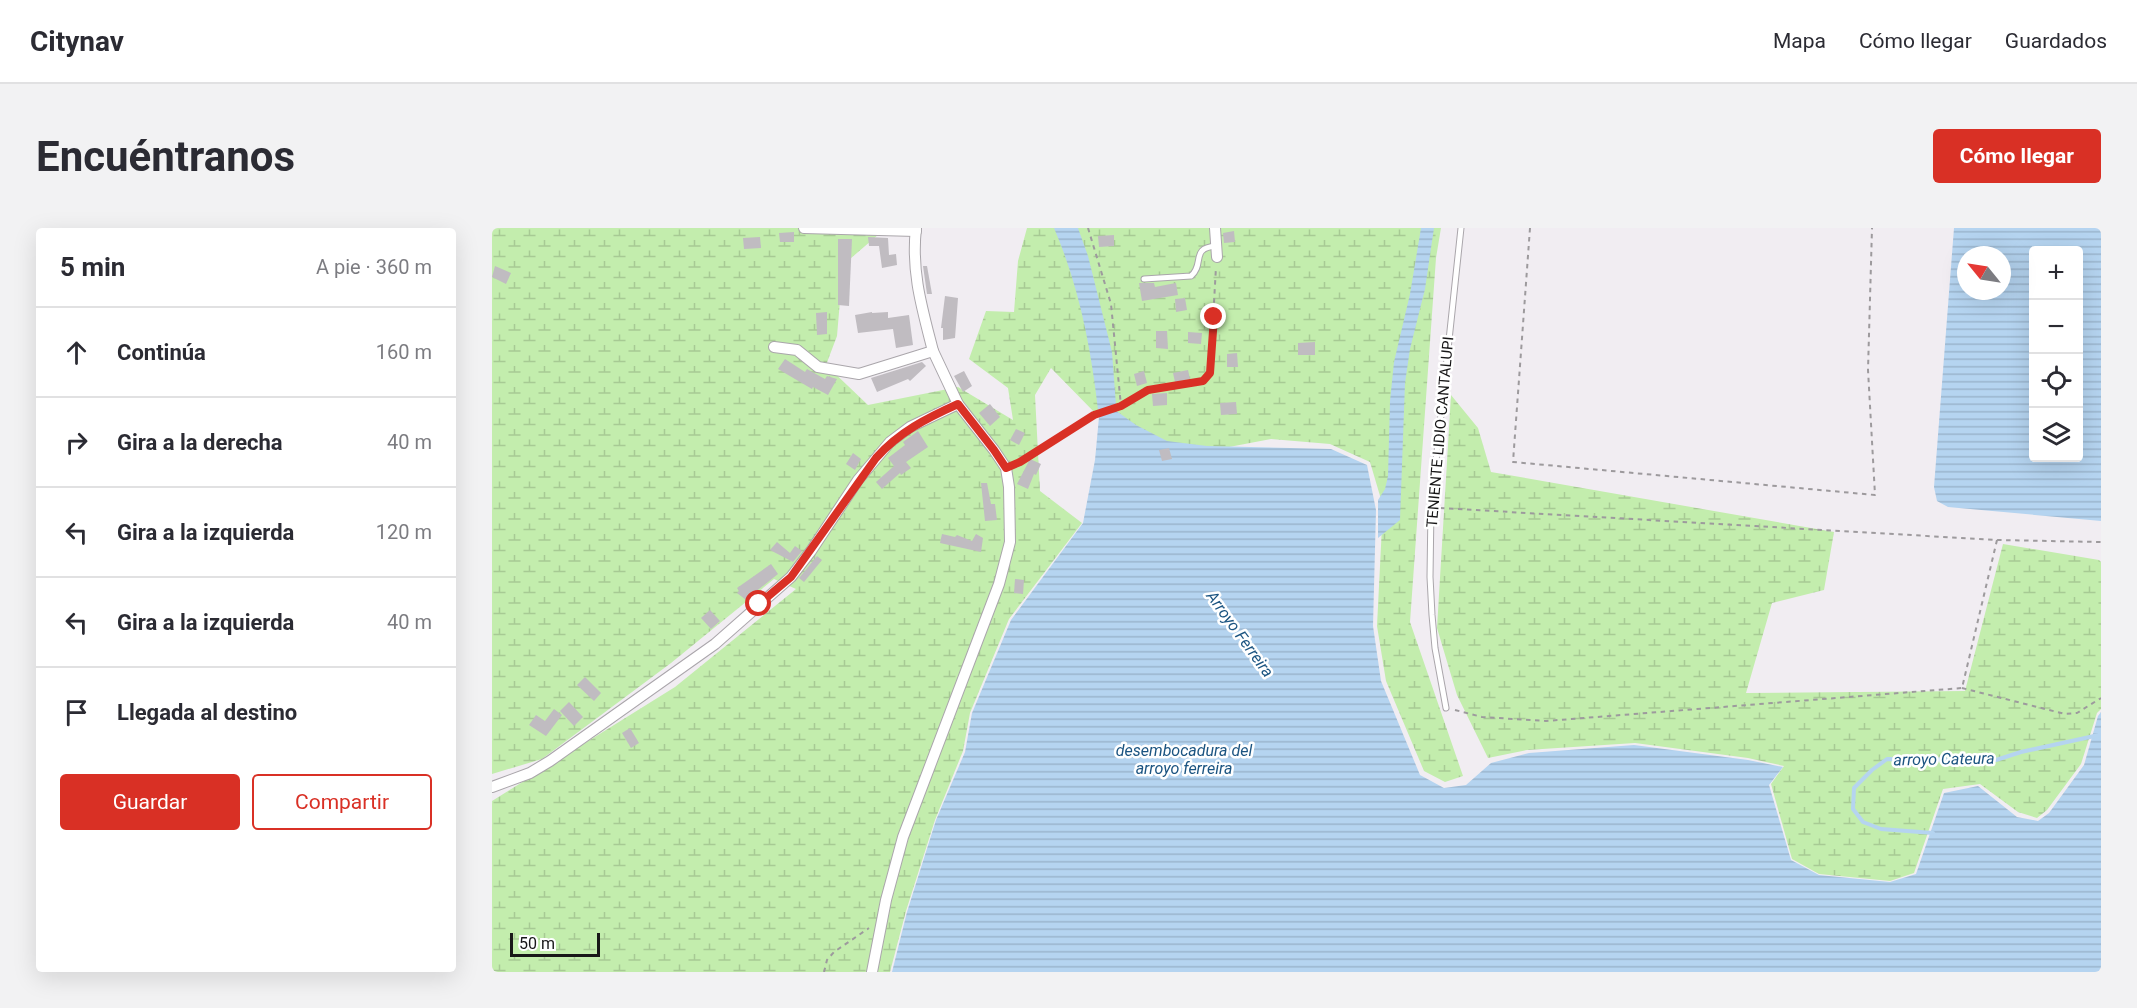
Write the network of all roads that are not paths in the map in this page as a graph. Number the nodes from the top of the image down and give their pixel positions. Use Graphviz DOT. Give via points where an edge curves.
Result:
graph roads {
  1 [pos="804,228"];
  2 [pos="1215,228"];
  3 [pos="1461,228"];
  4 [pos="916,229"];
  5 [pos="1217,251"];
  6 [pos="1144,279"];
  7 [pos="774,347"];
  8 [pos="933,351"];
  9 [pos="958,404"];
  10 [pos="1446,708"];
  11 [pos="492,787"];
  12 [pos="873,972"];
  1 -- 4 [label="street"];
  2 -- 5 [label="street"];
  3 -- 10 [label="lane, TENIENTE LIDIO CANTALUPI" via="1431,508 1432,615"];
  4 -- 8 [label="street" via="915,277"];
  5 -- 6 [label="lane" via="1206,247 1200,252 1196,272 1191,276"];
  7 -- 8 [label="street" via="797,350 818,367 859,374"];
  8 -- 9 [label="street"];
  9 -- 11 [label="street" via="910,427 890,442 858,480 791,577 715,644 550,761"];
  9 -- 12 [label="street" via="1006,468 1011,542 999,584 903,837"];
}
